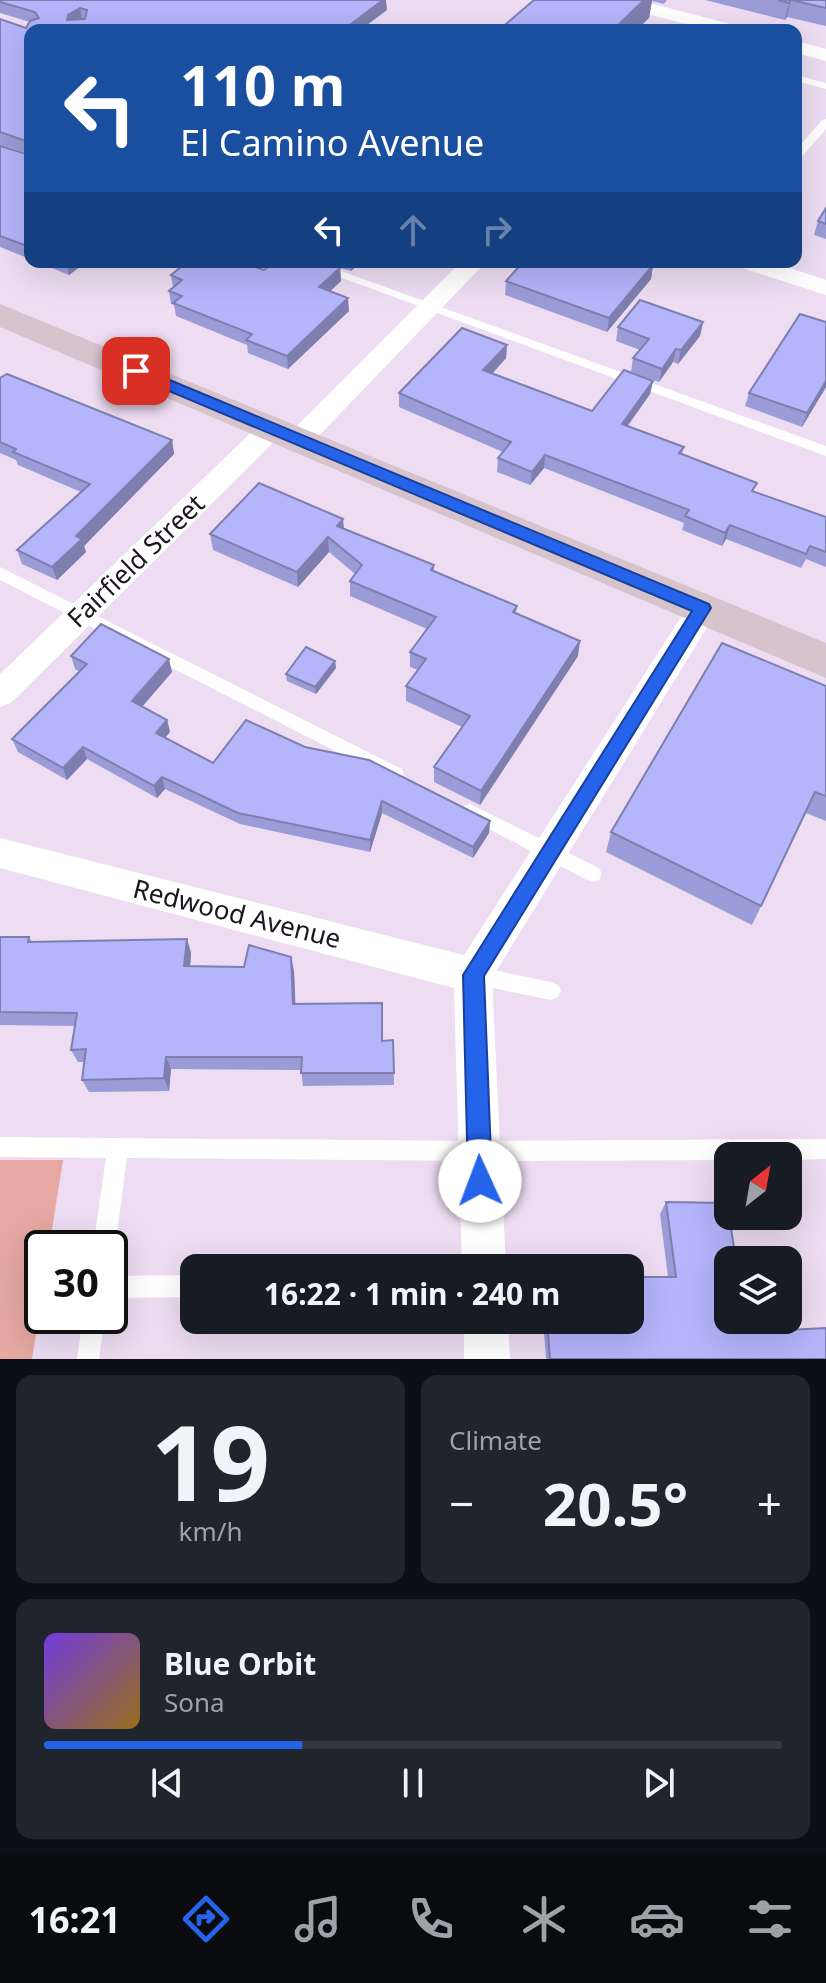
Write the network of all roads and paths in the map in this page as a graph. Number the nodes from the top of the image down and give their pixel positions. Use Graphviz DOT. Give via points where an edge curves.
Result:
graph roads {
  1 [pos="616,0"];
  2 [pos="708,24"];
  3 [pos="802,49"];
  4 [pos="826,55"];
  5 [pos="802,80"];
  6 [pos="826,86"];
  7 [pos="826,122"];
  8 [pos="802,150"];
  9 [pos="321,268"];
  10 [pos="468,268"];
  11 [pos="765,268"];
  12 [pos="826,288"];
  13 [pos="430,308"];
  14 [pos="0,314"];
  15 [pos="285,434"];
  16 [pos="826,451"];
  17 [pos="0,573"];
  18 [pos="703,608"];
  19 [pos="82,614"];
  20 [pos="826,661"];
  21 [pos="0,694"];
  22 [pos="416,784"];
  23 [pos="459,806"];
  24 [pos="550,852"];
  25 [pos="0,853"];
  26 [pos="593,874"];
  27 [pos="473,975"];
  28 [pos="551,991"];
  29 [pos="0,1147"];
  30 [pos="118,1149"];
  31 [pos="826,1149"];
  32 [pos="479,1151"];
  33 [pos="107,1230"];
  34 [pos="483,1254"];
  35 [pos="180,1286"];
  36 [pos="128,1287"];
  37 [pos="91,1334"];
  38 [pos="486,1334"];
  39 [pos="88,1359"];
  40 [pos="487,1359"];
  1 -- 2 [label="street"];
  3 -- 4 [label="street"];
  5 -- 6 [label="lane"];
  7 -- 8 [label="lane"];
  9 -- 13 [label="lane"];
  10 -- 13 [label="street, Fairfield Street"];
  11 -- 12 [label="street"];
  13 -- 15 [label="street, Fairfield Street"];
  13 -- 16 [label="lane"];
  14 -- 15 [label="main road"];
  15 -- 18 [label="main road"];
  15 -- 19 [label="street, Fairfield Street"];
  17 -- 19 [label="lane"];
  18 -- 20 [label="main road"];
  18 -- 24 [label="street"];
  19 -- 21 [label="street, Fairfield Street"];
  19 -- 22 [label="lane"];
  23 -- 24 [label="lane"];
  24 -- 26 [label="lane"];
  24 -- 27 [label="street"];
  25 -- 27 [label="street, Redwood Avenue"];
  27 -- 28 [label="lane"];
  27 -- 32 [label="street"];
  29 -- 30 [label="lane"];
  30 -- 32 [label="lane"];
  30 -- 33 [label="lane"];
  31 -- 32 [label="lane"];
  32 -- 34 [label="street"];
  35 -- 36 [label="lane"];
  37 -- 39 [label="lane"];
  38 -- 40 [label="street"];
}
